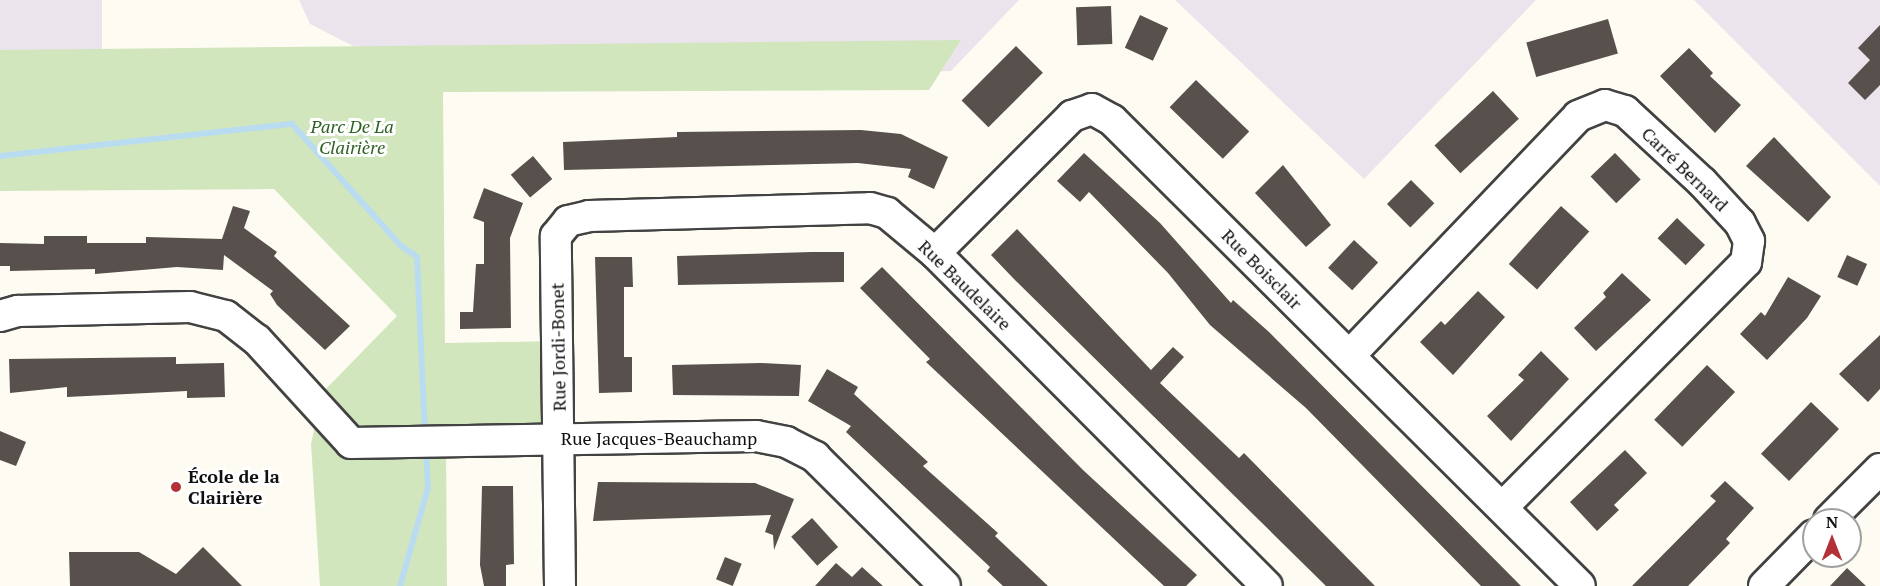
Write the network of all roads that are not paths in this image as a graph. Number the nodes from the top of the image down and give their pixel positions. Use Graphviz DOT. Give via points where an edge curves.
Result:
graph roads {
  1 [pos="568,221"];
  2 [pos="935,253"];
  3 [pos="0,316"];
  4 [pos="1350,355"];
  5 [pos="559,439"];
  6 [pos="1880,469"];
  7 [pos="1502,508"];
  8 [pos="1841,508"];
  9 [pos="1802,547"];
  10 [pos="560,586"];
  11 [pos="945,586"];
  12 [pos="1266,586"];
  13 [pos="1580,586"];
  14 [pos="1764,586"];
  1 -- 2 [label="street, Rue Baudelaire" via="589,216 870,208 887,213"];
  1 -- 5 [label="street, Rue Jordi-Bonet" via="556,236"];
  2 -- 4 [label="street, Rue Boisclair" via="1072,116 1092,109 1112,120"];
  2 -- 12 [label="street, Rue Baudelaire"];
  3 -- 5 [label="street, Rue Jacques-Beauchamp" via="18,311 189,307 226,316 257,340 351,443"];
  4 -- 7 [label="street, Rue Boisclair"];
  4 -- 7 [label="street, Carré Bernard" via="1578,116 1605,105 1626,111 1702,182 1740,223 1749,241 1746,262"];
  5 -- 10 [label="street, Rue Jordi-Bonet"];
  5 -- 11 [label="street, Rue Jacques-Beauchamp" via="756,436 786,442 815,457"];
  6 -- 8 [label="street"];
  7 -- 13 [label="street, Rue Boisclair"];
  9 -- 14 [label="street"];
}
